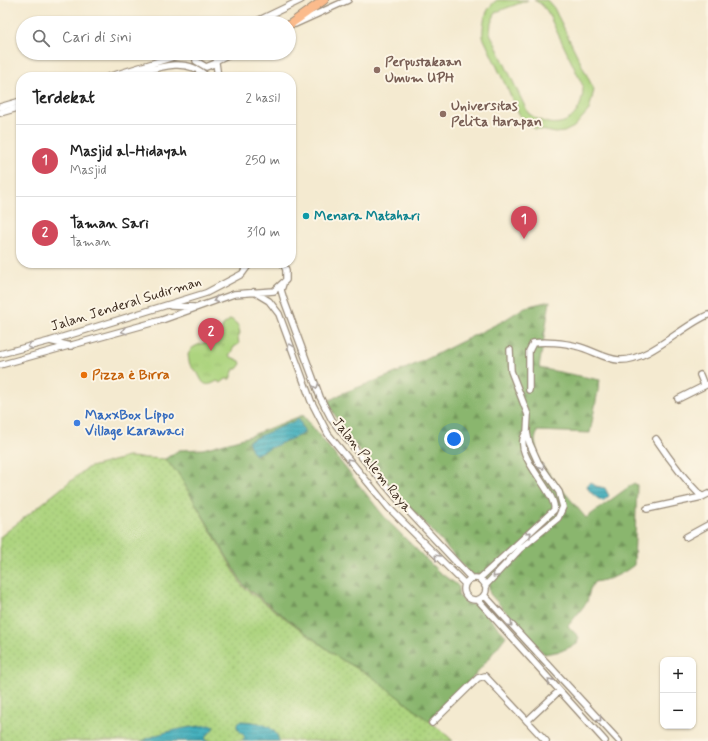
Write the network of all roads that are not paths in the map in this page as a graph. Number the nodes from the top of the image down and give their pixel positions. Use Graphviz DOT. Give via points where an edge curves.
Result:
graph roads {
  1 [pos="301,0"];
  2 [pos="324,0"];
  3 [pos="348,0"];
  4 [pos="268,16"];
  5 [pos="296,21"];
  6 [pos="296,23"];
  7 [pos="167,60"];
  8 [pos="173,60"];
  9 [pos="196,60"];
  10 [pos="216,61"];
  11 [pos="165,66"];
  12 [pos="125,72"];
  13 [pos="144,72"];
  14 [pos="200,72"];
  15 [pos="217,72"];
  16 [pos="16,102"];
  17 [pos="0,106"];
  18 [pos="16,108"];
  19 [pos="0,113"];
  20 [pos="246,268"];
  21 [pos="285,268"];
  22 [pos="283,284"];
  23 [pos="254,292"];
  24 [pos="167,305"];
  25 [pos="198,307"];
  26 [pos="288,310"];
  27 [pos="279,314"];
  28 [pos="708,314"];
  29 [pos="50,340"];
  30 [pos="72,346"];
  31 [pos="510,350"];
  32 [pos="0,354"];
  33 [pos="0,365"];
  34 [pos="700,375"];
  35 [pos="706,385"];
  36 [pos="529,390"];
  37 [pos="678,399"];
  38 [pos="527,432"];
  39 [pos="656,439"];
  40 [pos="708,494"];
  41 [pos="560,495"];
  42 [pos="702,496"];
  43 [pos="553,499"];
  44 [pos="647,510"];
  45 [pos="708,525"];
  46 [pos="686,537"];
  47 [pos="471,578"];
  48 [pos="480,579"];
  49 [pos="464,584"];
  50 [pos="485,586"];
  51 [pos="484,595"];
  52 [pos="478,600"];
  53 [pos="559,691"];
  54 [pos="527,721"];
  55 [pos="432,723"];
  56 [pos="546,741"];
  57 [pos="605,741"];
  58 [pos="619,741"];
  1 -- 4 [label="street"];
  2 -- 5 [label="highway"];
  3 -- 6 [label="street"];
  7 -- 12 [label="street"];
  8 -- 11 [label="street"];
  9 -- 10 [label="street" via="202,66 209,67"];
  10 -- 15 [label="street"];
  11 -- 13 [label="street"];
  11 -- 14 [label="street" via="180,64 193,67"];
  16 -- 17 [label="street"];
  18 -- 19 [label="street"];
  20 -- 24 [label="street, Jalan Jenderal Sudirman" via="242,274 206,293"];
  21 -- 22 [label="street, Jalan Palem Raya" via="287,276"];
  22 -- 23 [label="street" via="274,291"];
  22 -- 26 [label="street, Jalan Palem Raya" via="281,290"];
  23 -- 25 [label="street, Jalan Jenderal Sudirman, one-way" via="234,294"];
  23 -- 27 [label="street, Jalan Palem Raya" via="269,301"];
  24 -- 25 [label="street"];
  24 -- 29 [label="street, Jalan Jenderal Sudirman"];
  25 -- 30 [label="street, Jalan Jenderal Sudirman, one-way"];
  26 -- 27 [label="street" via="283,310"];
  26 -- 47 [label="street, Jalan Palem Raya, one-way" via="320,397 332,420 400,502"];
  49 -- 27 [label="street, Jalan Palem Raya, one-way" via="389,508 328,434 311,401"];
  28 -- 36 [label="street" via="667,341 630,359 606,358 576,346 533,344 529,351"];
  29 -- 30 [label="street"];
  29 -- 32 [label="street, Jalan Jenderal Sudirman, one-way"];
  30 -- 33 [label="street, Jalan Jenderal Sudirman"];
  31 -- 38 [label="street" via="511,371 528,415"];
  34 -- 35 [label="street"];
  35 -- 37 [label="street"];
  38 -- 41 [label="street, one-way" via="534,455"];
  38 -- 43 [label="street" via="523,439 525,451 537,477"];
  39 -- 42 [label="street" via="674,466"];
  40 -- 42 [label="street"];
  41 -- 43 [label="street"];
  41 -- 50 [label="street, one-way" via="563,507 558,518 520,549"];
  42 -- 44 [label="street"];
  48 -- 43 [label="street, one-way" via="554,510"];
  45 -- 46 [label="street"];
  47 -- 48 [label="street"];
  47 -- 49 [label="street"];
  48 -- 50 [label="street"];
  49 -- 52 [label="street" via="467,597"];
  50 -- 51 [label="street"];
  51 -- 52 [label="street"];
  51 -- 58 [label="street, one-way"];
  53 -- 52 [label="street, one-way"];
  53 -- 54 [label="street"];
  53 -- 57 [label="street"];
  54 -- 55 [label="street" via="487,677 483,676"];
  54 -- 56 [label="street"];
}
